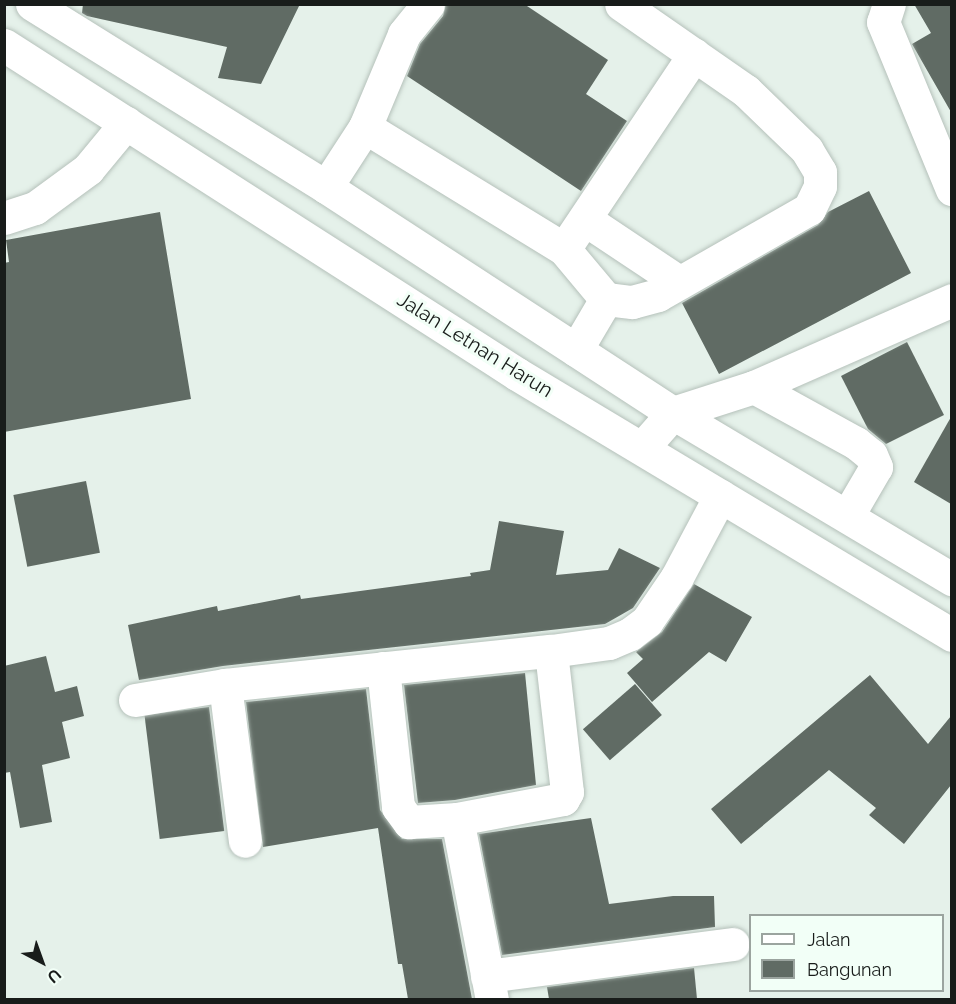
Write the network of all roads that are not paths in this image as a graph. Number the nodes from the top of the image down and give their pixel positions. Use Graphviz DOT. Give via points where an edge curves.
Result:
graph roads {
  1 [pos="32,4"];
  2 [pos="428,4"];
  3 [pos="621,4"];
  4 [pos="889,4"];
  5 [pos="4,45"];
  6 [pos="694,55"];
  7 [pos="126,123"];
  8 [pos="365,127"];
  9 [pos="326,187"];
  10 [pos="951,189"];
  11 [pos="4,218"];
  12 [pos="586,220"];
  13 [pos="564,249"];
  14 [pos="679,282"];
  15 [pos="606,299"];
  16 [pos="951,300"];
  17 [pos="576,350"];
  18 [pos="754,387"];
  19 [pos="673,414"];
  20 [pos="643,447"];
  21 [pos="720,496"];
  22 [pos="848,515"];
  23 [pos="951,579"];
  24 [pos="951,635"];
  25 [pos="551,651"];
  26 [pos="383,668"];
  27 [pos="225,685"];
  28 [pos="135,700"];
  29 [pos="457,819"];
  30 [pos="245,841"];
  31 [pos="733,944"];
  32 [pos="490,988"];
  1 -- 9 [label="street"];
  2 -- 8 [label="street" via="404,34"];
  3 -- 6 [label="street"];
  4 -- 10 [label="street" via="883,22"];
  5 -- 7 [label="street, Jalan Letnan Harun"];
  6 -- 12 [label="street"];
  6 -- 14 [label="street" via="746,91 807,150 820,172 820,186 809,209"];
  7 -- 11 [label="street" via="88,169 35,208"];
  7 -- 20 [label="street, Jalan Letnan Harun" via="517,374"];
  8 -- 9 [label="street"];
  8 -- 13 [label="street"];
  9 -- 17 [label="street"];
  12 -- 13 [label="street"];
  12 -- 14 [label="street"];
  13 -- 15 [label="street"];
  14 -- 15 [label="street" via="643,301"];
  15 -- 17 [label="street"];
  16 -- 18 [label="street"];
  17 -- 19 [label="street"];
  18 -- 19 [label="street"];
  18 -- 22 [label="street" via="871,455 876,467"];
  19 -- 20 [label="street"];
  19 -- 22 [label="street"];
  20 -- 21 [label="street, Jalan Letnan Harun"];
  21 -- 24 [label="street, Jalan Letnan Harun"];
  21 -- 25 [label="street" via="677,577 647,621 609,643"];
  22 -- 23 [label="street"];
  25 -- 26 [label="street"];
  25 -- 29 [label="street" via="567,792 556,803"];
  26 -- 27 [label="street"];
  26 -- 29 [label="street" via="398,807 409,822"];
  27 -- 28 [label="street"];
  27 -- 30 [label="street"];
  29 -- 32 [label="street"];
  31 -- 32 [label="street"];
}
